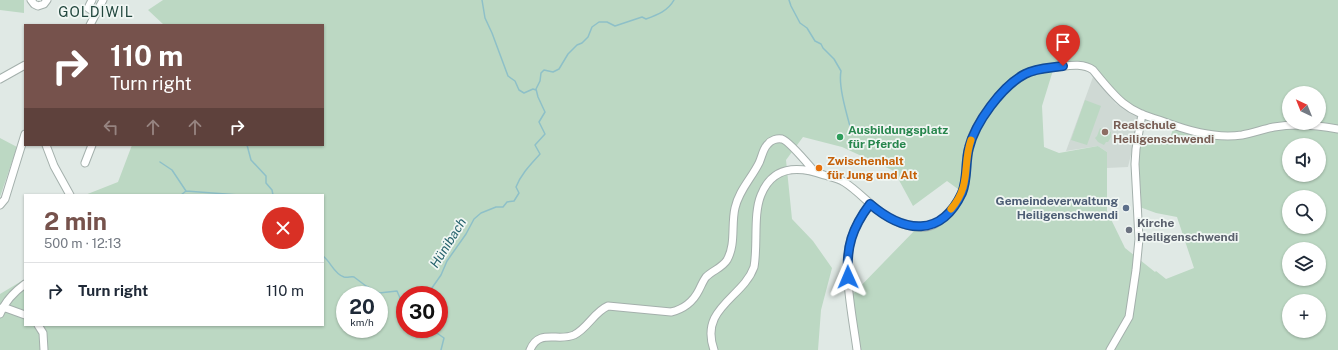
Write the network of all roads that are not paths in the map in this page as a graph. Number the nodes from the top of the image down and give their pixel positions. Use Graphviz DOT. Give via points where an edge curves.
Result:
graph roads {
  1 [pos="31,0"];
  2 [pos="47,0"];
  3 [pos="92,0"];
  4 [pos="103,0"];
  5 [pos="96,13"];
  6 [pos="90,24"];
  7 [pos="24,66"];
  8 [pos="0,79"];
  9 [pos="1142,114"];
  10 [pos="1338,129"];
  11 [pos="24,137"];
  12 [pos="46,146"];
  13 [pos="92,146"];
  14 [pos="85,163"];
  15 [pos="814,171"];
  16 [pos="69,194"];
  17 [pos="870,204"];
  18 [pos="0,205"];
  19 [pos="24,285"];
  20 [pos="1,308"];
  21 [pos="24,315"];
  22 [pos="39,326"];
  23 [pos="44,350"];
  24 [pos="530,350"];
  25 [pos="714,350"];
  26 [pos="856,350"];
  27 [pos="1110,350"];
  1 -- 2 [label="street" via="38,6"];
  3 -- 5 [label="street" via="88,8"];
  4 -- 5 [label="street"];
  5 -- 6 [label="street"];
  7 -- 8 [label="street"];
  9 -- 10 [label="street" via="1194,132 1218,136 1242,135 1292,125"];
  9 -- 17 [label="street" via="1119,100 1088,67 1072,65 1030,72 1015,81 1002,94 976,129 968,150 964,187 944,217 932,225 912,226 891,219"];
  9 -- 27 [label="street" via="1134,164 1139,239 1135,274 1129,316"];
  11 -- 18 [label="street" via="5,199"];
  12 -- 16 [label="street"];
  13 -- 14 [label="street"];
  15 -- 17 [label="street" via="842,180"];
  15 -- 24 [label="street" via="788,143 780,139 773,140 766,145 760,161 738,196 734,210 732,242 727,259 707,277 691,302 671,312 608,306 576,334 539,338"];
  15 -- 25 [label="street" via="799,168 784,171 772,178 762,192 757,210 754,267 715,317 712,331"];
  17 -- 26 [label="street" via="857,223 848,257"];
  19 -- 20 [label="street"];
  20 -- 21 [label="street"];
  22 -- 23 [label="street" via="43,333"];
}
